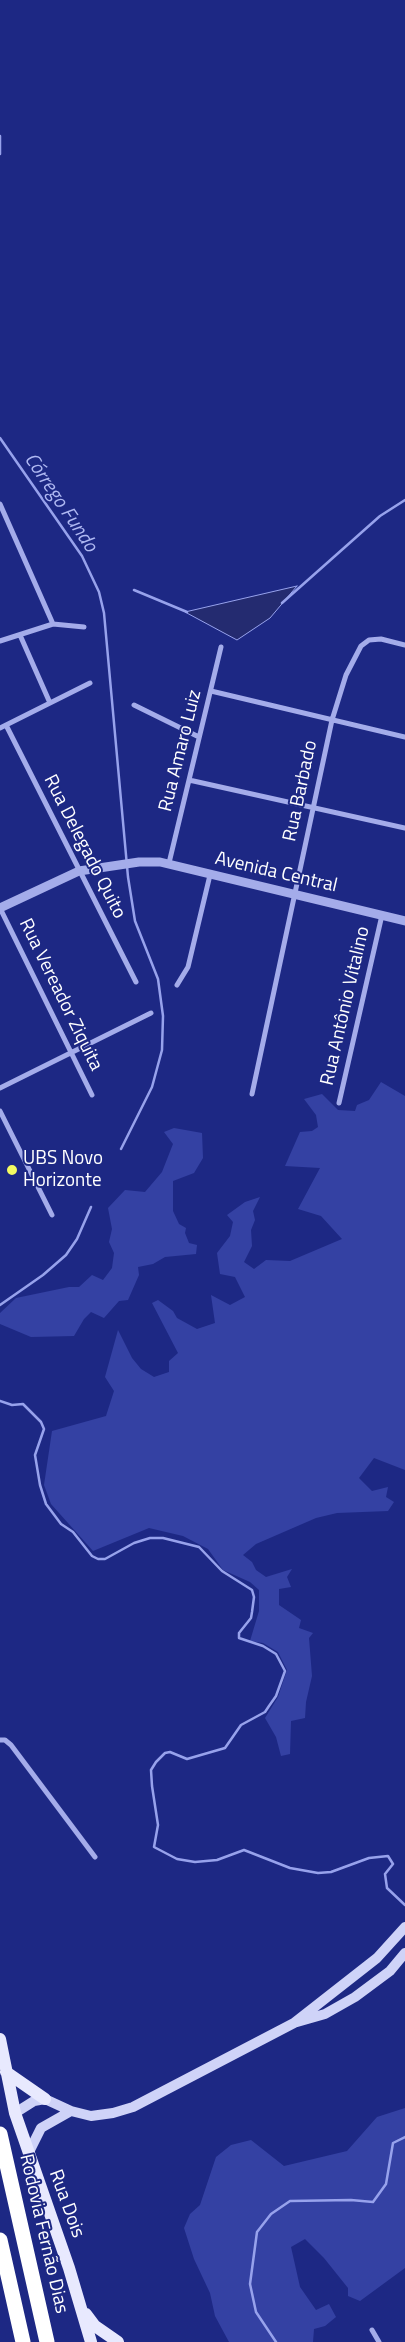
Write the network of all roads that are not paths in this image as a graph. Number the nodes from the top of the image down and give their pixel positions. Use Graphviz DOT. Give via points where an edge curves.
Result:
graph roads {
  1 [pos="0,504"];
  2 [pos="52,624"];
  3 [pos="84,627"];
  4 [pos="20,635"];
  5 [pos="0,641"];
  6 [pos="405,645"];
  7 [pos="221,647"];
  8 [pos="90,683"];
  9 [pos="211,692"];
  10 [pos="50,703"];
  11 [pos="134,706"];
  12 [pos="332,720"];
  13 [pos="3,726"];
  14 [pos="199,737"];
  15 [pos="405,737"];
  16 [pos="189,780"];
  17 [pos="312,807"];
  18 [pos="405,828"];
  19 [pos="169,863"];
  20 [pos="79,871"];
  21 [pos="210,875"];
  22 [pos="294,894"];
  23 [pos="0,908"];
  24 [pos="382,916"];
  25 [pos="405,921"];
  26 [pos="136,982"];
  27 [pos="177,985"];
  28 [pos="151,1013"];
  29 [pos="72,1052"];
  30 [pos="0,1088"];
  31 [pos="252,1094"];
  32 [pos="92,1095"];
  33 [pos="339,1103"];
  34 [pos="0,1111"];
  35 [pos="52,1215"];
  36 [pos="0,1740"];
  37 [pos="95,1857"];
  38 [pos="404,1928"];
  39 [pos="405,1953"];
  40 [pos="294,2023"];
  41 [pos="0,2039"];
  42 [pos="6,2072"];
  43 [pos="45,2099"];
  44 [pos="71,2111"];
  45 [pos="15,2113"];
  46 [pos="0,2134"];
  47 [pos="28,2154"];
  48 [pos="0,2240"];
  49 [pos="82,2308"];
  50 [pos="372,2330"];
  51 [pos="23,2342"];
  52 [pos="47,2342"];
  53 [pos="91,2342"];
  54 [pos="118,2342"];
  55 [pos="379,2342"];
  1 -- 2 [label="street"];
  2 -- 3 [label="street"];
  2 -- 4 [label="street"];
  4 -- 5 [label="street"];
  4 -- 10 [label="street"];
  6 -- 12 [label="street, Rua Barbado" via="381,639 370,640 361,646 346,675"];
  7 -- 9 [label="street, Rua Amaro Luiz"];
  8 -- 10 [label="street"];
  9 -- 12 [label="street"];
  9 -- 14 [label="street, Rua Amaro Luiz"];
  10 -- 13 [label="street"];
  11 -- 14 [label="street"];
  12 -- 15 [label="street"];
  12 -- 17 [label="street, Rua Barbado"];
  13 -- 20 [label="street, Rua Delegado Quito"];
  14 -- 16 [label="street, Rua Amaro Luiz"];
  16 -- 17 [label="street"];
  16 -- 19 [label="street, Rua Amaro Luiz"];
  17 -- 18 [label="street"];
  17 -- 22 [label="street, Rua Barbado"];
  19 -- 20 [label="street, Avenida Central" via="138,862"];
  19 -- 21 [label="street, Avenida Central"];
  20 -- 23 [label="street, Avenida Central"];
  20 -- 26 [label="street, Rua Delegado Quito"];
  21 -- 22 [label="street, Avenida Central"];
  21 -- 27 [label="street" via="188,967"];
  22 -- 24 [label="street, Avenida Central"];
  22 -- 31 [label="street, Rua Barbado"];
  23 -- 29 [label="street, Rua Vereador Ziquita"];
  24 -- 25 [label="street, Avenida Central"];
  24 -- 33 [label="street, Rua Antônio Vitalino"];
  28 -- 29 [label="street"];
  29 -- 30 [label="street"];
  29 -- 32 [label="street, Rua Vereador Ziquita"];
  34 -- 35 [label="street"];
  36 -- 37 [label="street" via="11,1745"];
  38 -- 40 [label="main road" via="377,1958"];
  39 -- 40 [label="main road" via="390,1971 355,1997 325,2014"];
  40 -- 44 [label="main road" via="133,2107 91,2116"];
  41 -- 42 [label="main road, Rua Dois"];
  42 -- 43 [label="main road"];
  42 -- 45 [label="main road, Rua Dois"];
  43 -- 44 [label="main road"];
  43 -- 45 [label="main road" via="34,2101"];
  44 -- 47 [label="main road" via="41,2128"];
  45 -- 47 [label="main road, Rua Dois"];
  46 -- 52 [label="highway, Rodovia Fernão Dias"];
  47 -- 49 [label="main road, Rua Dois"];
  48 -- 51 [label="highway"];
  49 -- 53 [label="main road, Rua Dois"];
  49 -- 54 [label="main road, Rua Dois" via="95,2326"];
  50 -- 55 [label="street"];
}
